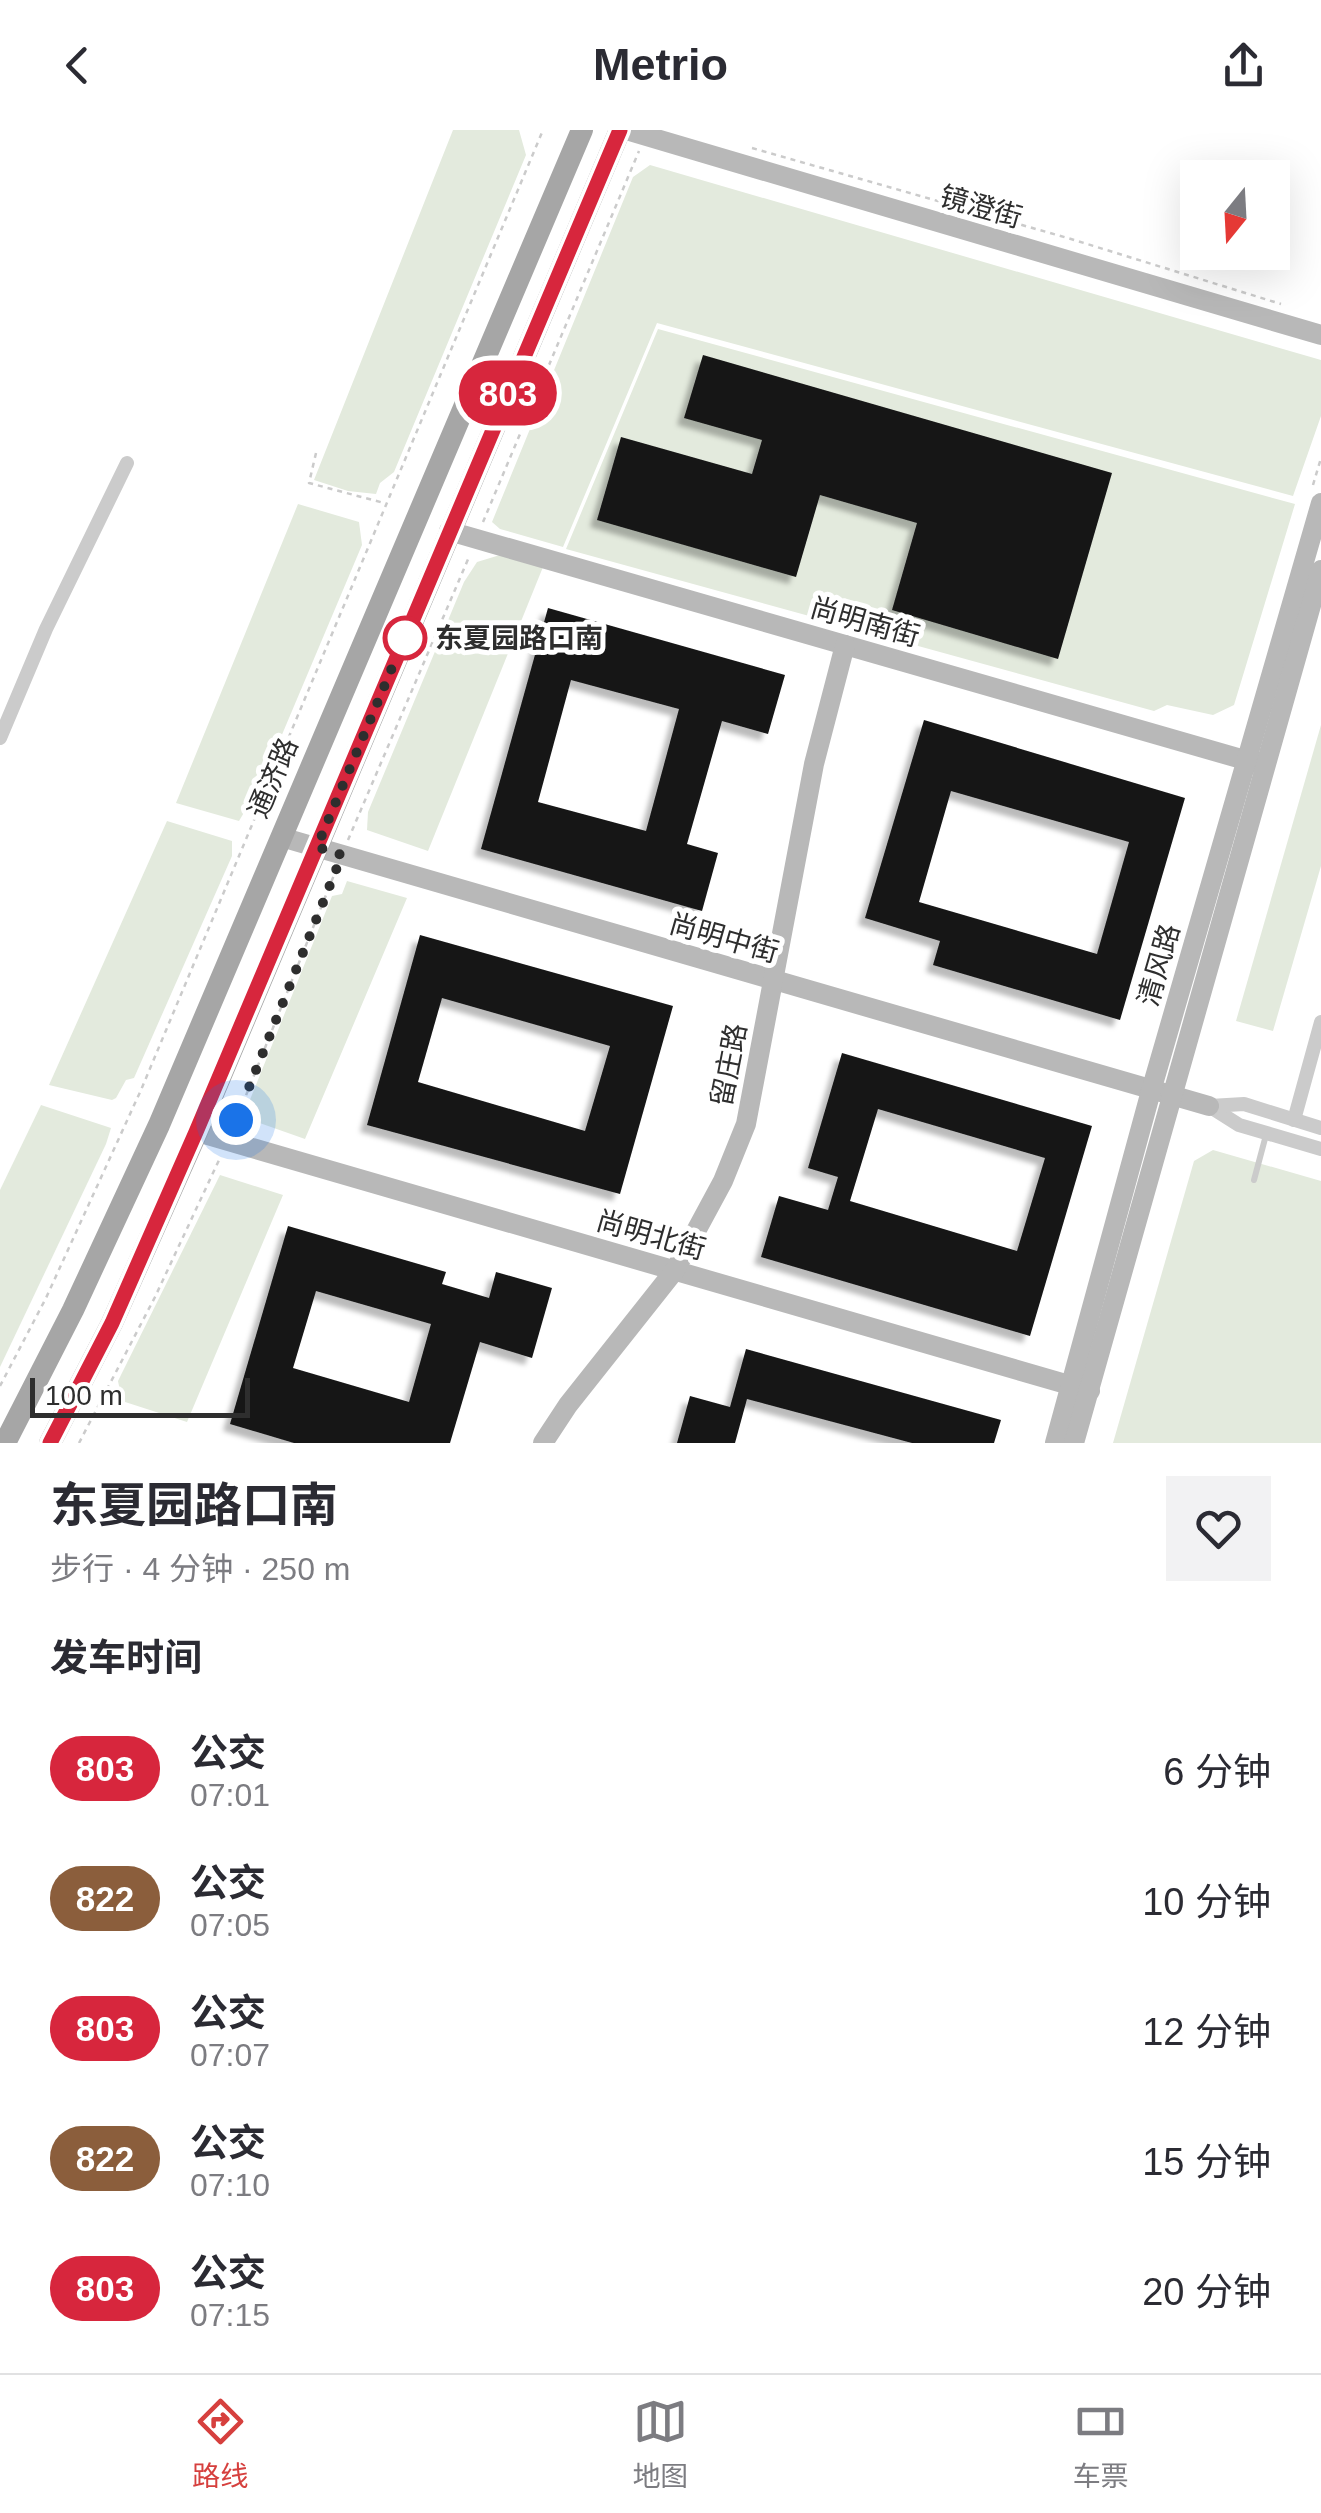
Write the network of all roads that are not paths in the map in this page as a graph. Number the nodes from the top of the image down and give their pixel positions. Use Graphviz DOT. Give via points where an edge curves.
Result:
graph roads {
  1 [pos="582,130"];
  2 [pos="631,132"];
  3 [pos="1321,335"];
  4 [pos="126,463"];
  5 [pos="1321,503"];
  6 [pos="449,532"];
  7 [pos="1316,536"];
  8 [pos="1321,570"];
  9 [pos="845,645"];
  10 [pos="0,738"];
  11 [pos="1256,763"];
  12 [pos="280,837"];
  13 [pos="317,847"];
  14 [pos="773,981"];
  15 [pos="1321,1022"];
  16 [pos="1160,1094"];
  17 [pos="1209,1106"];
  18 [pos="1294,1120"];
  19 [pos="1321,1128"];
  20 [pos="196,1132"];
  21 [pos="1267,1134"];
  22 [pos="1321,1149"];
  23 [pos="1254,1180"];
  24 [pos="675,1270"];
  25 [pos="1081,1388"];
  26 [pos="5,1443"];
  27 [pos="50,1443"];
  28 [pos="543,1443"];
  29 [pos="1055,1443"];
  30 [pos="1074,1443"];
  1 -- 12 [label="main road, 通济路"];
  2 -- 3 [label="street, 镜澄街"];
  2 -- 6 [label="main road"];
  4 -- 10 [label="street"];
  5 -- 7 [label="street, 清风路"];
  6 -- 9 [label="street, 尚明南街"];
  6 -- 13 [label="main road"];
  7 -- 11 [label="street, 清风路"];
  8 -- 11 [label="street, 清风路"];
  9 -- 11 [label="street, 尚明南街"];
  9 -- 14 [label="street, 留庄路" via="814,764"];
  11 -- 16 [label="street, 清风路"];
  12 -- 13 [label="street, 尚明中街"];
  12 -- 26 [label="main road, 通济路" via="160,1125"];
  13 -- 14 [label="street, 尚明中街"];
  13 -- 20 [label="main road"];
  14 -- 16 [label="street, 尚明中街"];
  14 -- 24 [label="street, 留庄路" via="746,1124"];
  15 -- 18 [label="street"];
  16 -- 17 [label="street, 尚明中街"];
  16 -- 25 [label="street, 清风路"];
  17 -- 18 [label="street" via="1244,1104"];
  17 -- 21 [label="street"];
  18 -- 19 [label="street"];
  20 -- 24 [label="street, 尚明北街"];
  20 -- 27 [label="main road" via="112,1323"];
  21 -- 22 [label="street"];
  21 -- 23 [label="lane"];
  24 -- 25 [label="street, 尚明北街"];
  24 -- 28 [label="street, 留庄路"];
  25 -- 29 [label="street, 清风路"];
  25 -- 30 [label="street, 清风路"];
}
